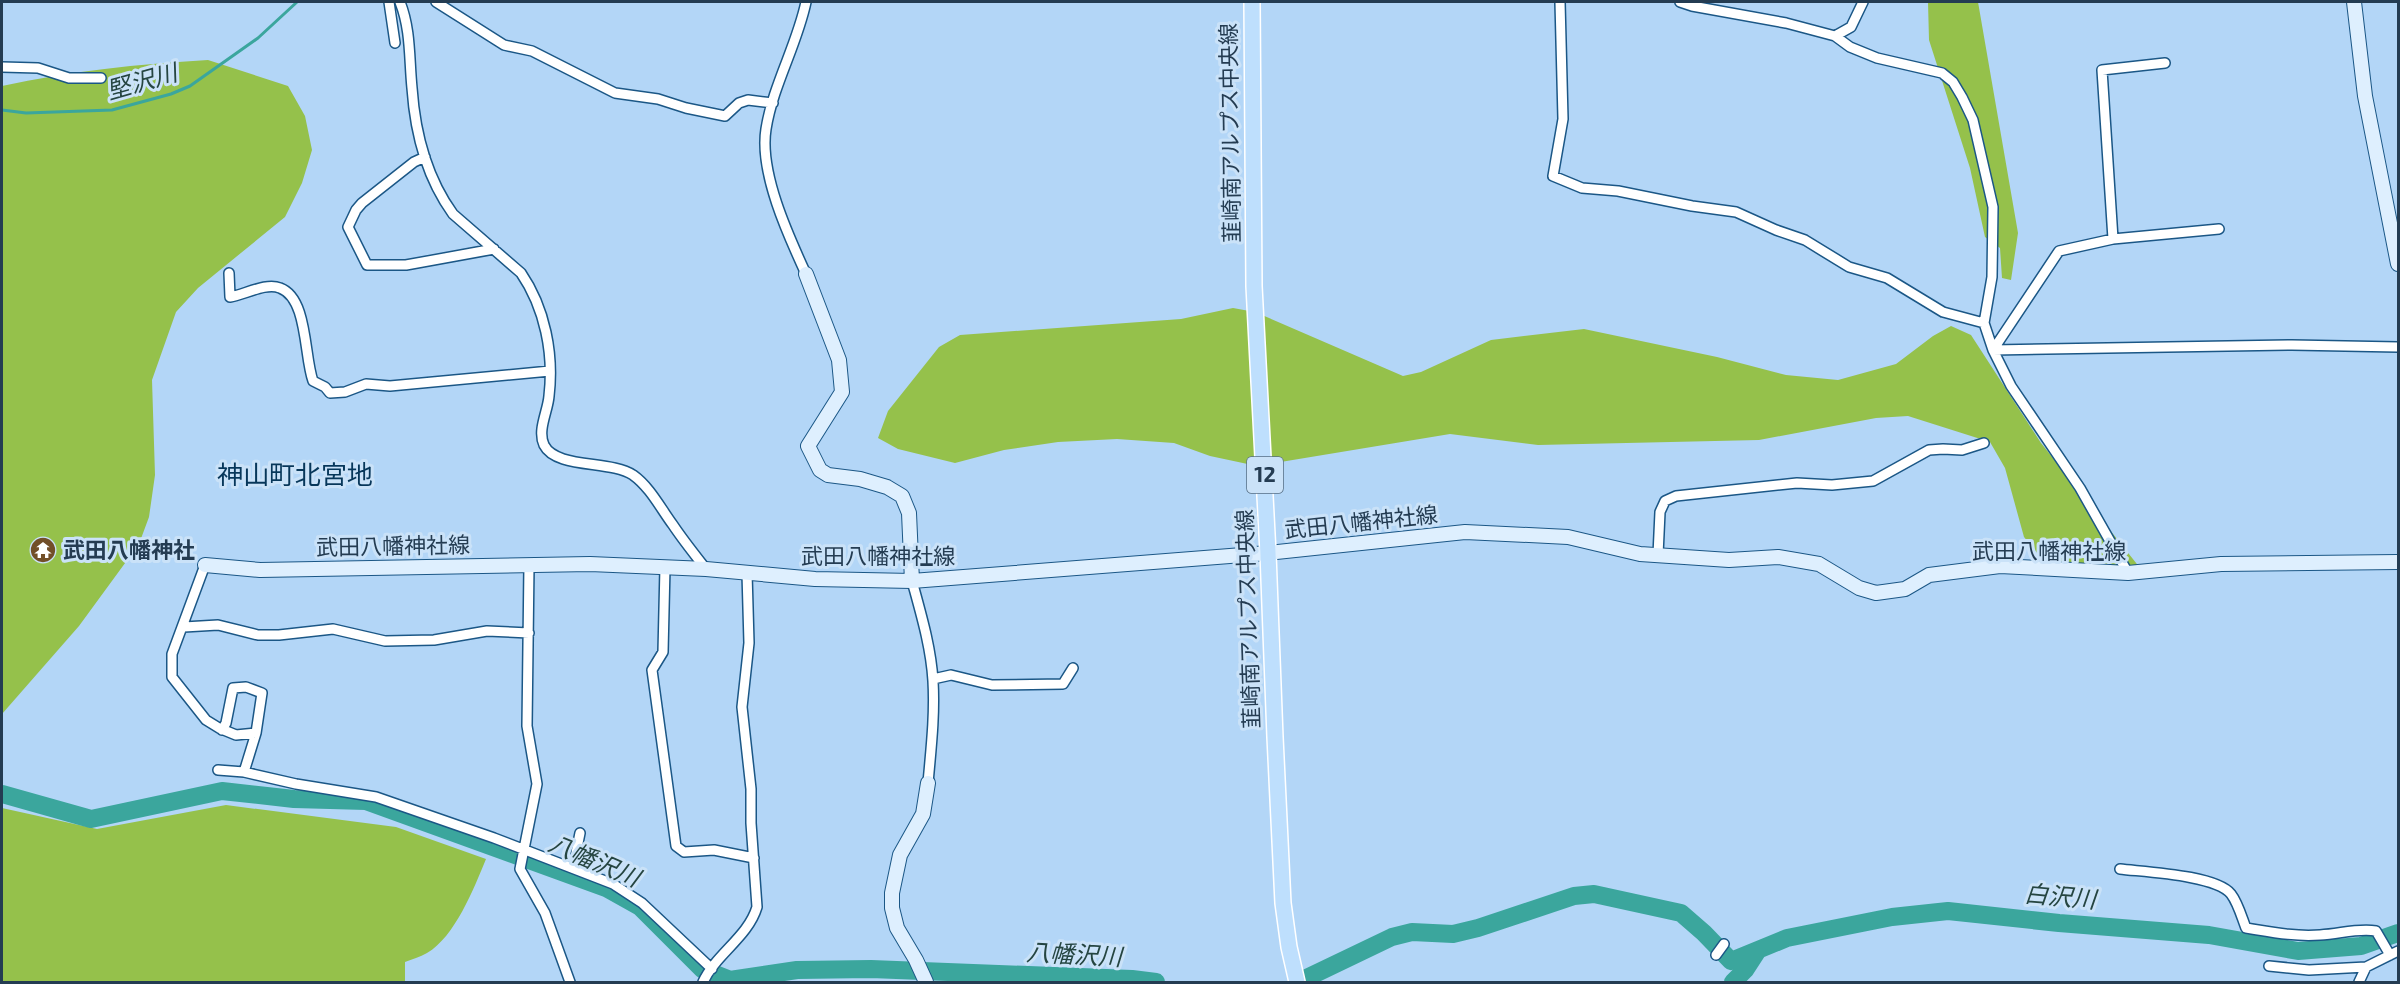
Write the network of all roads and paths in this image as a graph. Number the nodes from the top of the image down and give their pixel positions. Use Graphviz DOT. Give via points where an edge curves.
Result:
graph roads {
  1 [pos="389,2"];
  2 [pos="400,2"];
  3 [pos="436,2"];
  4 [pos="806,2"];
  5 [pos="1252,2"];
  6 [pos="1560,2"];
  7 [pos="1680,2"];
  8 [pos="1863,2"];
  9 [pos="2354,2"];
  10 [pos="1835,36"];
  11 [pos="395,43"];
  12 [pos="2165,63"];
  13 [pos="2,67"];
  14 [pos="101,78"];
  15 [pos="773,103"];
  16 [pos="425,157"];
  17 [pos="2219,229"];
  18 [pos="2113,239"];
  19 [pos="494,249"];
  20 [pos="2398,264"];
  21 [pos="229,273"];
  22 [pos="806,274"];
  23 [pos="1984,322"];
  24 [pos="2398,347"];
  25 [pos="1993,350"];
  26 [pos="550,371"];
  27 [pos="1984,442"];
  28 [pos="1268,553"];
  29 [pos="1658,555"];
  30 [pos="2398,562"];
  31 [pos="205,565"];
  32 [pos="529,565"];
  33 [pos="665,567"];
  34 [pos="706,569"];
  35 [pos="747,573"];
  36 [pos="2128,573"];
  37 [pos="912,581"];
  38 [pos="184,627"];
  39 [pos="529,633"];
  40 [pos="1073,668"];
  41 [pos="933,679"];
  42 [pos="222,730"];
  43 [pos="256,733"];
  44 [pos="218,771"];
  45 [pos="244,772"];
  46 [pos="928,783"];
  47 [pos="580,833"];
  48 [pos="525,851"];
  49 [pos="754,858"];
  50 [pos="573,868"];
  51 [pos="2120,869"];
  52 [pos="1724,944"];
  53 [pos="2392,953"];
  54 [pos="1716,955"];
  55 [pos="2269,966"];
  56 [pos="2366,967"];
  57 [pos="709,977"];
  58 [pos="570,982"];
  59 [pos="926,982"];
  60 [pos="1297,982"];
  61 [pos="2359,982"];
  1 -- 11 [label="street"];
  2 -- 16 [label="street" via="409,34 412,90"];
  3 -- 15 [label="street" via="504,45 532,51 615,93 725,116 748,99"];
  4 -- 15 [label="street"];
  5 -- 28 [label="main road, 韮崎南アルプス中央線 / 12" via="1254,286"];
  6 -- 23 [label="street" via="1563,119 1553,176 1582,188 1736,212 1805,240 1849,267 1887,278 1943,312"];
  7 -- 10 [label="street"];
  8 -- 10 [label="street" via="1851,27"];
  9 -- 20 [label="main road" via="2365,96"];
  10 -- 23 [label="street" via="1876,58 1942,74 1953,82 1962,97 1973,120 1993,207 1992,277"];
  12 -- 18 [label="street" via="2102,70"];
  13 -- 14 [label="street" via="38,68 69,78"];
  15 -- 22 [label="street" via="765,148 784,227"];
  16 -- 19 [label="street" via="453,214"];
  16 -- 19 [label="street" via="356,210 348,227 368,265 406,265"];
  17 -- 18 [label="street"];
  18 -- 25 [label="street" via="2059,251"];
  19 -- 26 [label="street" via="521,273 543,315"];
  21 -- 26 [label="street" via="230,297 266,287 280,288 292,297 304,324 313,381 330,393 366,384 398,386"];
  22 -- 37 [label="main road" via="839,360 842,392 808,447 819,470 828,475 860,479 902,496 909,513"];
  23 -- 25 [label="street"];
  24 -- 25 [label="street"];
  25 -- 36 [label="street" via="2011,386 2080,488"];
  26 -- 34 [label="street" via="541,435 544,447 558,459 597,464 633,475"];
  27 -- 29 [label="street" via="1962,450 1929,450 1873,481 1797,483 1676,496 1665,501 1660,512"];
  28 -- 29 [label="main road, 武田八幡神社線" via="1465,532 1568,537"];
  28 -- 37 [label="main road, 武田八幡神社線"];
  28 -- 60 [label="main road, 韮崎南アルプス中央線 / 12" via="1281,873"];
  29 -- 36 [label="main road, 武田八幡神社線" via="1729,560 1778,557 1819,564 1876,594 1905,589 1929,575 2000,566"];
  30 -- 36 [label="main road, 武田八幡神社線" via="2221,564"];
  31 -- 32 [label="main road, 武田八幡神社線" via="260,570"];
  31 -- 38 [label="street"];
  32 -- 33 [label="main road, 武田八幡神社線"];
  32 -- 39 [label="street"];
  33 -- 34 [label="main road, 武田八幡神社線"];
  33 -- 49 [label="street" via="663,652 652,670 676,846 684,852 714,850"];
  34 -- 35 [label="main road, 武田八幡神社線"];
  35 -- 37 [label="main road, 武田八幡神社線"];
  35 -- 49 [label="street" via="749,643 742,707 752,789"];
  37 -- 41 [label="street" via="926,632"];
  38 -- 39 [label="street" via="218,625 258,635 333,629 385,641 434,640 487,632"];
  38 -- 42 [label="street" via="172,654 172,677 206,720"];
  39 -- 48 [label="street" via="527,726 537,784"];
  40 -- 41 [label="street" via="1063,684 1051,685 992,685 951,675"];
  41 -- 46 [label="street"];
  42 -- 43 [label="street" via="236,735"];
  42 -- 43 [label="street" via="233,688 246,687 262,693"];
  43 -- 45 [label="street"];
  44 -- 45 [label="street"];
  45 -- 48 [label="street" via="376,796"];
  46 -- 59 [label="main road" via="923,814 900,855 892,893 897,928"];
  47 -- 50 [label="street"];
  48 -- 50 [label="street"];
  48 -- 58 [label="street" via="520,869 545,913"];
  49 -- 57 [label="street" via="757,908 753,920 718,959"];
  50 -- 57 [label="street" via="613,884 642,903"];
  51 -- 53 [label="street" via="2215,884 2231,894 2246,928 2319,935 2360,928 2376,931"];
  52 -- 54 [label="street"];
  53 -- 56 [label="street"];
  55 -- 56 [label="street" via="2309,970"];
  56 -- 61 [label="street"];
}
